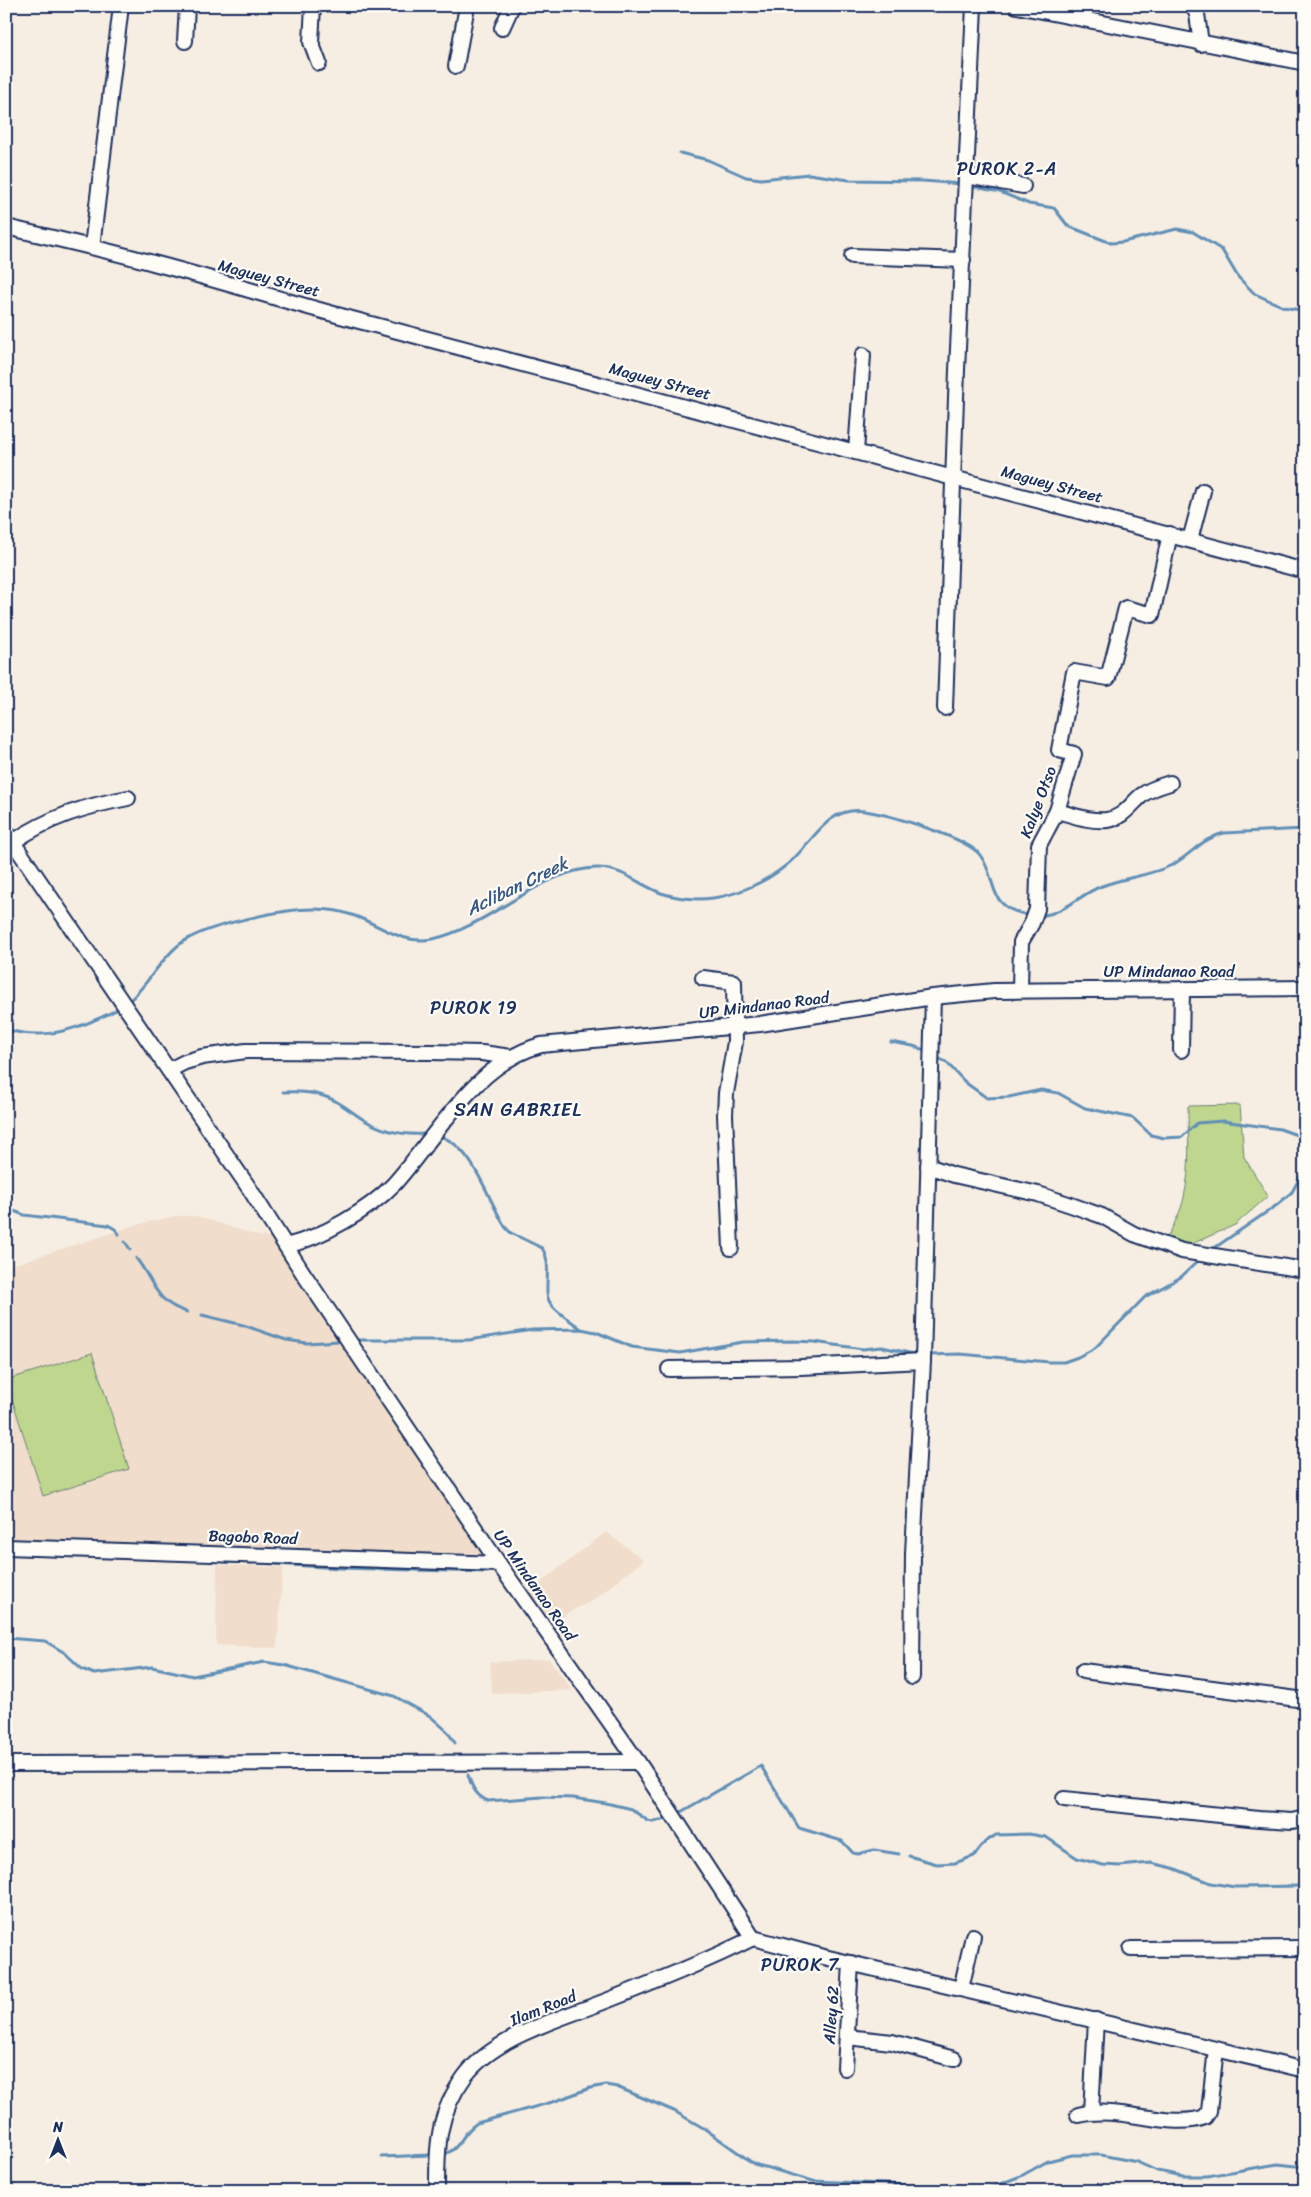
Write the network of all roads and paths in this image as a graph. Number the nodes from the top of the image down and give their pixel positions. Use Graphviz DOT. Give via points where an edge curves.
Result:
graph roads {
  1 [pos="121,6"];
  2 [pos="187,6"];
  3 [pos="313,6"];
  4 [pos="467,6"];
  5 [pos="512,6"];
  6 [pos="974,6"];
  7 [pos="1017,6"];
  8 [pos="1193,6"];
  9 [pos="502,28"];
  10 [pos="185,41"];
  11 [pos="1201,44"];
  12 [pos="318,63"];
  13 [pos="1305,64"];
  14 [pos="456,66"];
  15 [pos="967,176"];
  16 [pos="1023,186"];
  17 [pos="6,227"];
  18 [pos="92,247"];
  19 [pos="852,256"];
  20 [pos="963,260"];
  21 [pos="863,355"];
  22 [pos="856,452"];
  23 [pos="954,477"];
  24 [pos="1202,491"];
  25 [pos="1170,534"];
  26 [pos="1190,540"];
  27 [pos="1305,571"];
  28 [pos="945,708"];
  29 [pos="1170,783"];
  30 [pos="128,798"];
  31 [pos="1057,811"];
  32 [pos="9,837"];
  33 [pos="703,978"];
  34 [pos="1305,988"];
  35 [pos="1182,989"];
  36 [pos="1020,990"];
  37 [pos="933,997"];
  38 [pos="735,1027"];
  39 [pos="1181,1050"];
  40 [pos="511,1057"];
  41 [pos="169,1070"];
  42 [pos="928,1166"];
  43 [pos="731,1248"];
  44 [pos="288,1249"];
  45 [pos="1305,1270"];
  46 [pos="923,1360"];
  47 [pos="669,1369"];
  48 [pos="6,1547"];
  49 [pos="499,1564"];
  50 [pos="1084,1671"];
  51 [pos="912,1677"];
  52 [pos="1305,1700"];
  53 [pos="6,1756"];
  54 [pos="635,1758"];
  55 [pos="168,1759"];
  56 [pos="6,1764"];
  57 [pos="1064,1799"];
  58 [pos="1305,1818"];
  59 [pos="974,1936"];
  60 [pos="753,1938"];
  61 [pos="1305,1948"];
  62 [pos="1131,1949"];
  63 [pos="851,1963"];
  64 [pos="961,1989"];
  65 [pos="1096,2020"];
  66 [pos="847,2037"];
  67 [pos="1216,2050"];
  68 [pos="954,2059"];
  69 [pos="845,2068"];
  70 [pos="1305,2070"];
  71 [pos="437,2191"];
  1 -- 18 [label="street"];
  2 -- 10 [label="street"];
  3 -- 12 [label="street" via="311,42"];
  4 -- 14 [label="street"];
  5 -- 9 [label="street"];
  6 -- 15 [label="street"];
  7 -- 11 [label="street"];
  8 -- 11 [label="street"];
  11 -- 13 [label="street"];
  15 -- 16 [label="street"];
  15 -- 20 [label="street"];
  17 -- 18 [label="street, Maguey Street"];
  18 -- 22 [label="street, Maguey Street" via="369,324"];
  19 -- 20 [label="street"];
  20 -- 23 [label="street"];
  21 -- 22 [label="street"];
  22 -- 23 [label="street, Maguey Street"];
  23 -- 25 [label="street, Maguey Street"];
  23 -- 28 [label="street"];
  24 -- 26 [label="street"];
  25 -- 26 [label="street, Maguey Street"];
  25 -- 31 [label="street, Kalye Otso" via="1152,615 1126,608 1108,678 1074,672 1059,750 1074,754"];
  26 -- 27 [label="street, Maguey Street"];
  29 -- 31 [label="street" via="1146,792 1128,810 1109,820"];
  30 -- 32 [label="street" via="73,810"];
  31 -- 36 [label="street, Kalye Otso" via="1039,846 1037,909 1021,942"];
  32 -- 41 [label="street"];
  33 -- 38 [label="street" via="734,982"];
  34 -- 35 [label="street, UP Mindanao Road"];
  35 -- 36 [label="street, UP Mindanao Road"];
  35 -- 39 [label="street"];
  36 -- 37 [label="street, UP Mindanao Road"];
  37 -- 38 [label="street, UP Mindanao Road"];
  37 -- 42 [label="street"];
  38 -- 40 [label="street, UP Mindanao Road" via="540,1045"];
  38 -- 43 [label="street" via="725,1116"];
  40 -- 41 [label="street" via="448,1052 246,1051 202,1057"];
  40 -- 44 [label="street, UP Mindanao Road" via="459,1103 382,1194 350,1217"];
  41 -- 44 [label="street"];
  42 -- 45 [label="street" via="1071,1205 1102,1216 1134,1234 1182,1251"];
  42 -- 46 [label="street"];
  44 -- 49 [label="street, UP Mindanao Road"];
  46 -- 47 [label="street" via="792,1368"];
  46 -- 51 [label="street" via="913,1553"];
  48 -- 49 [label="street, Bagobo Road"];
  49 -- 54 [label="street, UP Mindanao Road"];
  50 -- 52 [label="street"];
  53 -- 55 [label="street"];
  54 -- 55 [label="street"];
  54 -- 60 [label="street, UP Mindanao Road"];
  55 -- 56 [label="street"];
  57 -- 58 [label="street" via="1259,1819 1292,1821"];
  59 -- 64 [label="street"];
  60 -- 63 [label="street"];
  60 -- 71 [label="street, Ilam Road" via="676,1973 531,2031 498,2046 480,2060 465,2076 439,2128"];
  61 -- 62 [label="street"];
  63 -- 64 [label="street"];
  63 -- 66 [label="street, Alley 62"];
  64 -- 65 [label="street"];
  65 -- 67 [label="street"];
  65 -- 67 [label="street" via="1084,2114 1117,2112 1185,2122 1205,2117 1209,2110"];
  66 -- 68 [label="street" via="892,2042"];
  66 -- 69 [label="street, Alley 62"];
  67 -- 70 [label="street"];
}
